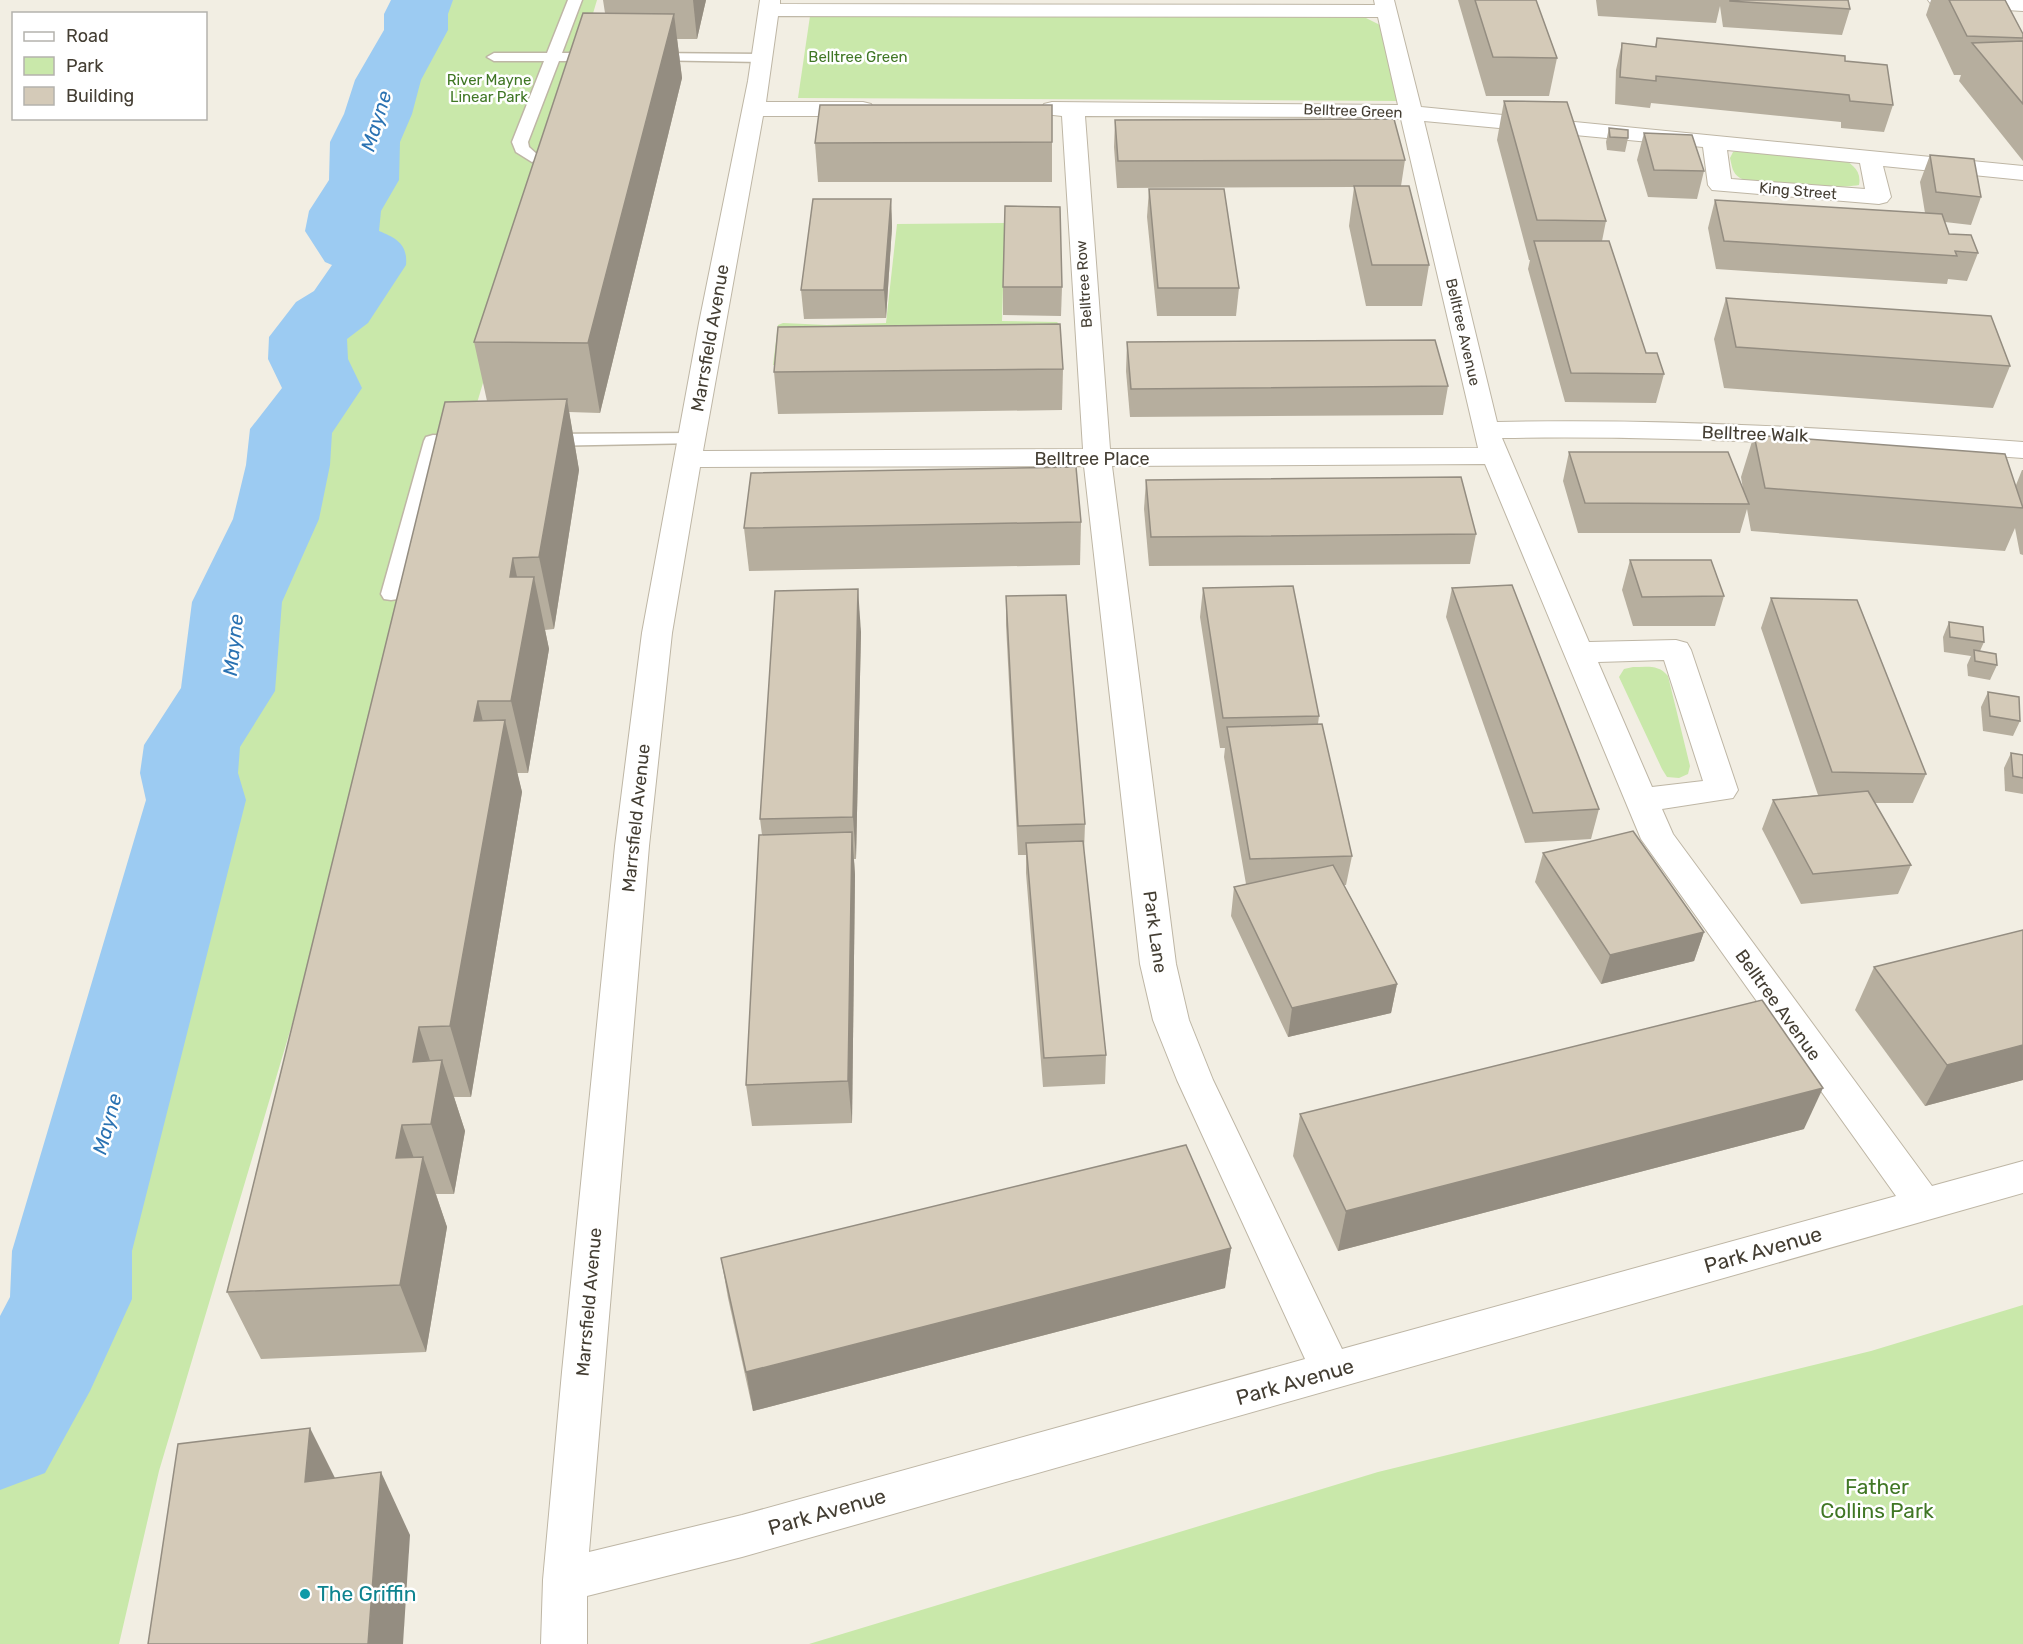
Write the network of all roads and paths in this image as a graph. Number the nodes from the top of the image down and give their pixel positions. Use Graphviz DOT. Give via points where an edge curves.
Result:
graph roads {
  1 [pos="575,0"];
  2 [pos="1938,0"];
  3 [pos="769,5"];
  4 [pos="1108,5"];
  5 [pos="1386,5"];
  6 [pos="2023,5"];
  7 [pos="494,57"];
  8 [pos="553,57"];
  9 [pos="612,57"];
  10 [pos="636,57"];
  11 [pos="762,58"];
  12 [pos="753,109"];
  13 [pos="886,109"];
  14 [pos="1026,109"];
  15 [pos="1073,110"];
  16 [pos="1412,113"];
  17 [pos="1714,141"];
  18 [pos="532,157"];
  19 [pos="1870,157"];
  20 [pos="2023,173"];
  21 [pos="528,440"];
  22 [pos="480,441"];
  23 [pos="1490,443"];
  24 [pos="690,449"];
  25 [pos="2023,450"];
  26 [pos="1096,459"];
  27 [pos="391,594"];
  28 [pos="1578,652"];
  29 [pos="1642,800"];
  30 [pos="2023,1177"];
  31 [pos="1924,1205"];
  32 [pos="1332,1372"];
  33 [pos="565,1580"];
  34 [pos="564,1644"];
  1 -- 8 [label="lane"];
  2 -- 6 [label="street"];
  3 -- 4 [label="street"];
  3 -- 11 [label="street, Marrsfield Avenue"];
  4 -- 5 [label="street"];
  5 -- 16 [label="street, Belltree Avenue"];
  7 -- 8 [label="lane"];
  8 -- 9 [label="lane"];
  8 -- 18 [label="lane" via="520,142"];
  10 -- 11 [label="lane"];
  11 -- 12 [label="street, Marrsfield Avenue"];
  12 -- 13 [label="street"];
  12 -- 24 [label="street, Marrsfield Avenue"];
  14 -- 15 [label="street, Belltree Green"];
  15 -- 16 [label="street, Belltree Green"];
  15 -- 26 [label="street, Belltree Row"];
  16 -- 17 [label="street"];
  16 -- 23 [label="street, Belltree Avenue"];
  17 -- 19 [label="street"];
  17 -- 19 [label="street, King Street" via="1720,184 1879,197"];
  19 -- 20 [label="street"];
  21 -- 24 [label="lane"];
  22 -- 27 [label="lane" via="433,441"];
  23 -- 25 [label="street, Belltree Walk" via="1594,428 1848,437"];
  23 -- 26 [label="street, Belltree Place"];
  23 -- 28 [label="street, Belltree Avenue"];
  24 -- 26 [label="street, Belltree Place"];
  24 -- 33 [label="street, Marrsfield Avenue" via="657,633 632,846"];
  26 -- 32 [label="street, Park Lane" via="1158,964 1171,1020 1195,1080"];
  28 -- 29 [label="street, Belltree Avenue"];
  28 -- 29 [label="street" via="1676,650 1722,790"];
  29 -- 31 [label="street, Belltree Avenue" via="1658,839"];
  30 -- 31 [label="street, Park Avenue"];
  31 -- 32 [label="street, Park Avenue"];
  32 -- 33 [label="street, Park Avenue" via="742,1536"];
  33 -- 34 [label="street, Marrsfield Avenue"];
}
